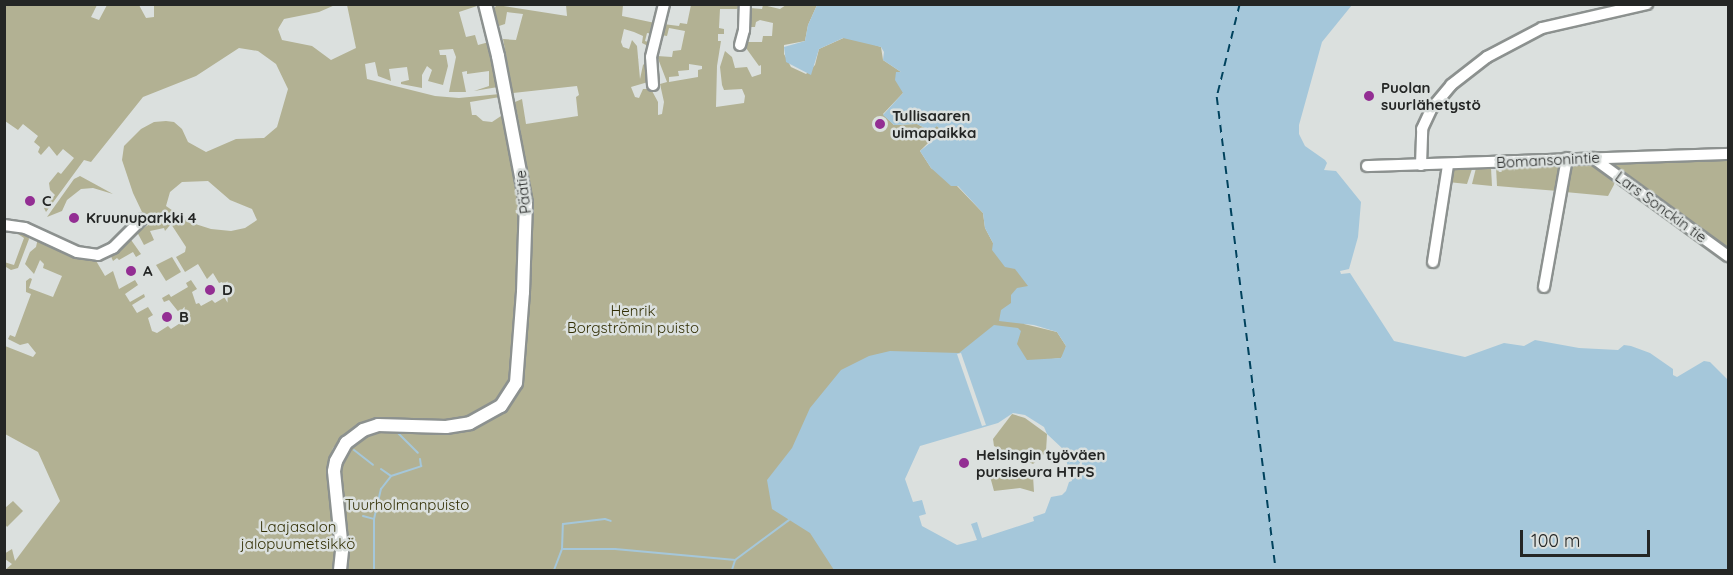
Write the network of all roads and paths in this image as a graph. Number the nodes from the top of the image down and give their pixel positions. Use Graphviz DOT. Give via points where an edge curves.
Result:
graph roads {
  1 [pos="485,4"];
  2 [pos="664,4"];
  3 [pos="745,4"];
  4 [pos="1647,4"];
  5 [pos="740,45"];
  6 [pos="652,85"];
  7 [pos="1728,154"];
  8 [pos="1568,158"];
  9 [pos="1593,158"];
  10 [pos="1421,165"];
  11 [pos="1448,165"];
  12 [pos="1367,166"];
  13 [pos="141,220"];
  14 [pos="4,225"];
  15 [pos="1728,256"];
  16 [pos="1433,262"];
  17 [pos="1544,287"];
  18 [pos="340,570"];
  1 -- 18 [label="street, Päätie" via="526,203 516,383 501,406 470,423 446,427 378,425 346,443 334,471 342,550"];
  2 -- 6 [label="street" via="651,57"];
  3 -- 5 [label="street"];
  4 -- 10 [label="street" via="1542,28 1487,57 1451,85 1432,108 1422,129"];
  7 -- 9 [label="street, Bomansonintie"];
  8 -- 9 [label="street, Bomansonintie"];
  8 -- 11 [label="street, Bomansonintie"];
  8 -- 17 [label="street"];
  9 -- 15 [label="street, Lars Sonckin tie"];
  10 -- 11 [label="street, Bomansonintie"];
  10 -- 12 [label="street, Bomansonintie"];
  11 -- 16 [label="street"];
  13 -- 14 [label="street" via="113,248 98,255 77,252 26,228"];
}
